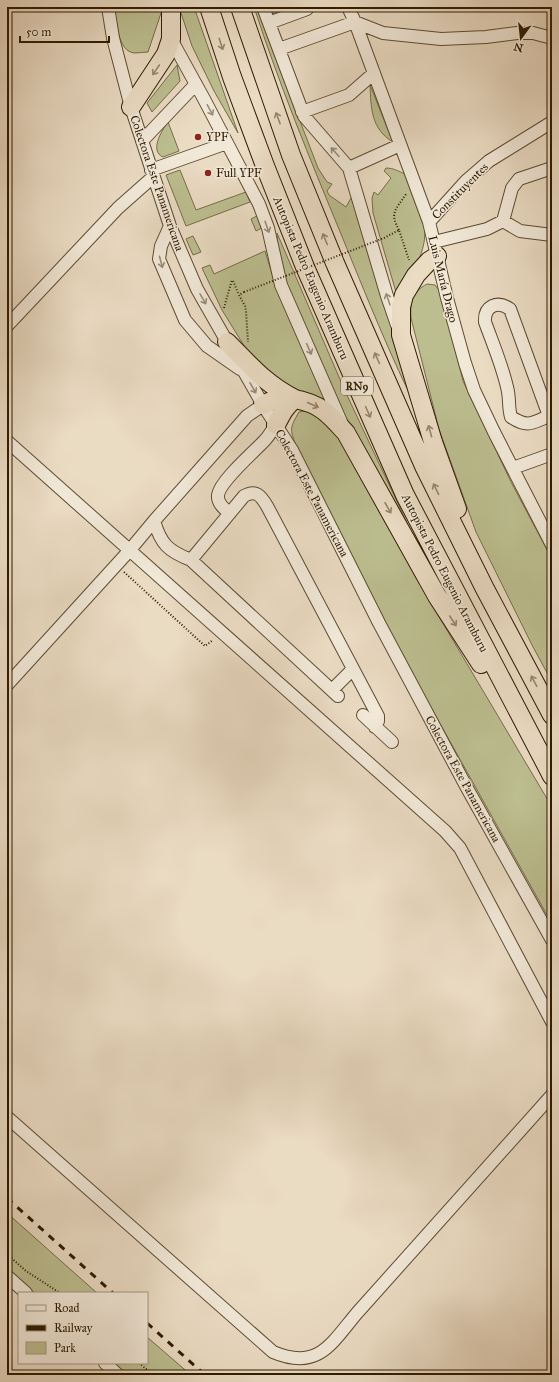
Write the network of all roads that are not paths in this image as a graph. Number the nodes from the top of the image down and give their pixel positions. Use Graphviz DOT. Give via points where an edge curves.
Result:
graph roads {
  1 [pos="108,7"];
  2 [pos="171,7"];
  3 [pos="209,7"];
  4 [pos="240,7"];
  5 [pos="263,7"];
  6 [pos="338,7"];
  7 [pos="307,9"];
  8 [pos="351,14"];
  9 [pos="269,23"];
  10 [pos="552,38"];
  11 [pos="171,39"];
  12 [pos="279,49"];
  13 [pos="374,73"];
  14 [pos="196,84"];
  15 [pos="131,107"];
  16 [pos="302,112"];
  17 [pos="552,122"];
  18 [pos="142,141"];
  19 [pos="227,143"];
  20 [pos="400,145"];
  21 [pos="350,168"];
  22 [pos="552,168"];
  23 [pos="152,174"];
  24 [pos="503,220"];
  25 [pos="429,222"];
  26 [pos="170,226"];
  27 [pos="552,235"];
  28 [pos="435,249"];
  29 [pos="7,326"];
  30 [pos="401,336"];
  31 [pos="227,342"];
  32 [pos="242,370"];
  33 [pos="295,399"];
  34 [pos="263,405"];
  35 [pos="551,416"];
  36 [pos="276,426"];
  37 [pos="346,433"];
  38 [pos="7,441"];
  39 [pos="552,454"];
  40 [pos="512,468"];
  41 [pos="230,513"];
  42 [pos="154,521"];
  43 [pos="552,545"];
  44 [pos="129,551"];
  45 [pos="191,560"];
  46 [pos="484,587"];
  47 [pos="353,669"];
  48 [pos="7,685"];
  49 [pos="363,715"];
  50 [pos="552,716"];
  51 [pos="375,727"];
  52 [pos="392,742"];
  53 [pos="538,751"];
  54 [pos="552,776"];
  55 [pos="552,940"];
  56 [pos="552,1022"];
  57 [pos="552,1095"];
  58 [pos="7,1117"];
  59 [pos="9,1281"];
  60 [pos="25,1292"];
  61 [pos="105,1364"];
  62 [pos="118,1375"];
  1 -- 15 [label="street, Colectora Este Panamericana" via="113,38"];
  2 -- 11 [label="highway"];
  3 -- 53 [label="highway, Autopista Pedro Eugenio Aramburu / RN9, one-way" via="232,77 305,267 405,495"];
  46 -- 4 [label="highway, RN9, one-way" via="424,466 335,263 291,155"];
  5 -- 9 [label="street"];
  6 -- 8 [label="street"];
  7 -- 9 [label="street"];
  8 -- 10 [label="street" via="383,33 441,39 533,33"];
  8 -- 12 [label="street"];
  8 -- 13 [label="street, Luis María Drago"];
  9 -- 12 [label="street"];
  11 -- 14 [label="street"];
  11 -- 15 [label="highway, one-way" via="166,54"];
  12 -- 16 [label="street"];
  13 -- 16 [label="street" via="349,95"];
  13 -- 20 [label="street, Luis María Drago"];
  14 -- 18 [label="street"];
  14 -- 19 [label="street, one-way"];
  15 -- 18 [label="street, Colectora Este Panamericana"];
  21 -- 16 [label="street, one-way"];
  17 -- 25 [label="street, Constituyentes" via="489,161 466,181"];
  18 -- 23 [label="street, Colectora Este Panamericana"];
  19 -- 23 [label="street"];
  19 -- 37 [label="street, one-way" via="261,210 270,233 281,285"];
  20 -- 21 [label="street"];
  20 -- 25 [label="street, Luis María Drago"];
  30 -- 21 [label="street, one-way"];
  22 -- 24 [label="street" via="519,179 512,188"];
  23 -- 26 [label="street, Colectora Este Panamericana"];
  23 -- 29 [label="street"];
  24 -- 27 [label="street" via="520,231"];
  24 -- 28 [label="street" via="487,229"];
  25 -- 28 [label="street, Luis María Drago"];
  26 -- 31 [label="street, Colectora Este Panamericana, one-way" via="197,290"];
  26 -- 32 [label="street, one-way" via="161,246 159,259 185,320 207,346"];
  28 -- 30 [label="highway" via="404,294 401,307"];
  28 -- 40 [label="street, Luis María Drago" via="462,356 474,390"];
  46 -- 30 [label="highway, one-way" via="433,442"];
  31 -- 32 [label="street, Colectora Este Panamericana"];
  31 -- 33 [label="highway" via="260,376"];
  32 -- 34 [label="street, Colectora Este Panamericana, one-way"];
  33 -- 34 [label="highway" via="276,399"];
  33 -- 36 [label="highway" via="288,404"];
  33 -- 37 [label="highway, one-way" via="316,405 329,414"];
  34 -- 36 [label="street, Colectora Este Panamericana"];
  34 -- 42 [label="street" via="247,416"];
  35 -- 35 [label="street" via="530,424 524,424 511,417 507,386 485,322 489,308 499,304 510,309"];
  36 -- 41 [label="street" via="220,490 219,501"];
  36 -- 55 [label="street, Colectora Este Panamericana" via="292,450 379,623 467,788"];
  37 -- 53 [label="highway, one-way" via="437,596"];
  38 -- 44 [label="street"];
  39 -- 40 [label="street"];
  40 -- 43 [label="street, Luis María Drago"];
  41 -- 45 [label="street"];
  41 -- 47 [label="street" via="250,492 256,493 262,499"];
  42 -- 44 [label="street"];
  42 -- 45 [label="street" via="159,537 165,545 173,552"];
  44 -- 48 [label="street"];
  44 -- 56 [label="street" via="445,831 460,848"];
  45 -- 47 [label="street" via="335,693"];
  50 -- 46 [label="highway, RN9, one-way"];
  47 -- 51 [label="street" via="378,716"];
  49 -- 51 [label="street"];
  51 -- 52 [label="street"];
  53 -- 54 [label="highway, Autopista Pedro Eugenio Aramburu / RN9"];
  57 -- 58 [label="street" via="327,1348 303,1359 287,1358 273,1352"];
  59 -- 60 [label="street"];
  61 -- 62 [label="street"];
}
